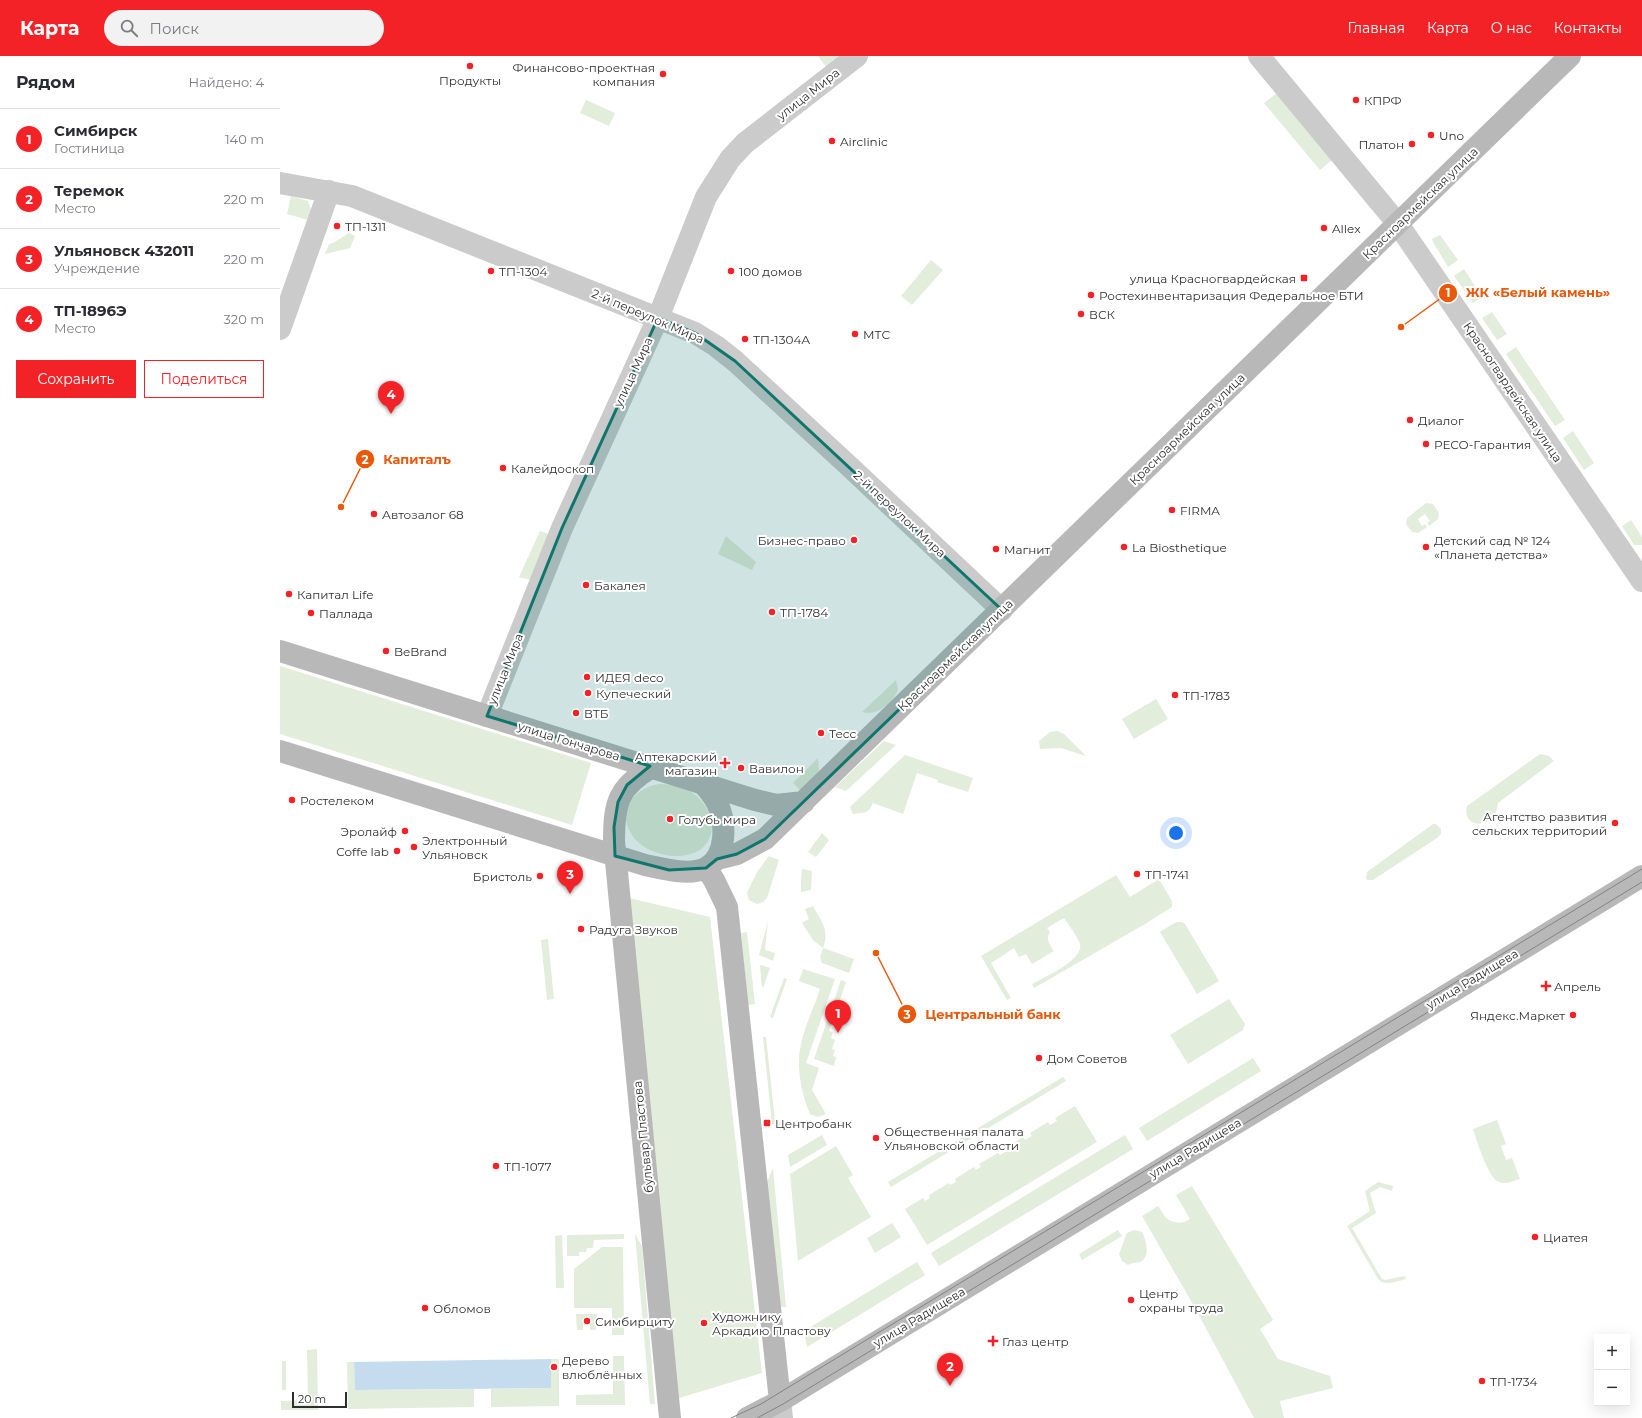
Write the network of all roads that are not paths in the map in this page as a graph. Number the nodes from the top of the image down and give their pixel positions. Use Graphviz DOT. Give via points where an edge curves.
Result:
graph roads {
  1 [pos="857,56"];
  2 [pos="1259,56"];
  3 [pos="1570,56"];
  4 [pos="280,183"];
  5 [pos="329,191"];
  6 [pos="1398,224"];
  7 [pos="658,318"];
  8 [pos="280,329"];
  9 [pos="1642,581"];
  10 [pos="1002,610"];
  11 [pos="280,651"];
  12 [pos="487,716"];
  13 [pos="280,751"];
  14 [pos="652,767"];
  15 [pos="702,783"];
  16 [pos="804,802"];
  17 [pos="616,856"];
  18 [pos="712,863"];
  19 [pos="1642,876"];
  20 [pos="781,1409"];
  21 [pos="670,1418"];
  22 [pos="747,1418"];
  1 -- 7 [label="street, улица Мира" via="745,143 730,159 706,197"];
  2 -- 6 [label="street, Красногвардейская улица"];
  3 -- 6 [label="main road, Красноармейская улица"];
  4 -- 5 [label="street, 2-й переулок Мира"];
  5 -- 7 [label="street, 2-й переулок Мира" via="352,196"];
  5 -- 8 [label="street"];
  6 -- 9 [label="street, Красногвардейская улица"];
  6 -- 10 [label="main road, Красноармейская улица"];
  7 -- 10 [label="street, 2-й переулок Мира" via="696,333 735,361"];
  7 -- 12 [label="street, улица Мира" via="562,528"];
  10 -- 16 [label="main road, Красноармейская улица"];
  11 -- 12 [label="main road, улица Гончарова"];
  12 -- 14 [label="main road, улица Гончарова"];
  13 -- 17 [label="main road"];
  14 -- 15 [label="main road, улица Гончарова"];
  14 -- 17 [label="main road" via="632,780 618,802 614,827"];
  15 -- 16 [label="main road, улица Гончарова" via="776,805"];
  15 -- 18 [label="main road" via="710,791 721,813 723,824 721,849"];
  16 -- 18 [label="main road" via="765,839 737,854"];
  17 -- 18 [label="main road" via="669,870 692,871"];
  17 -- 21 [label="main road, бульвар Пластова"];
  18 -- 20 [label="main road" via="714,880 727,907"];
  19 -- 20 [label="main road, улица Радищева"];
  20 -- 22 [label="main road, улица Радищева"];
}
